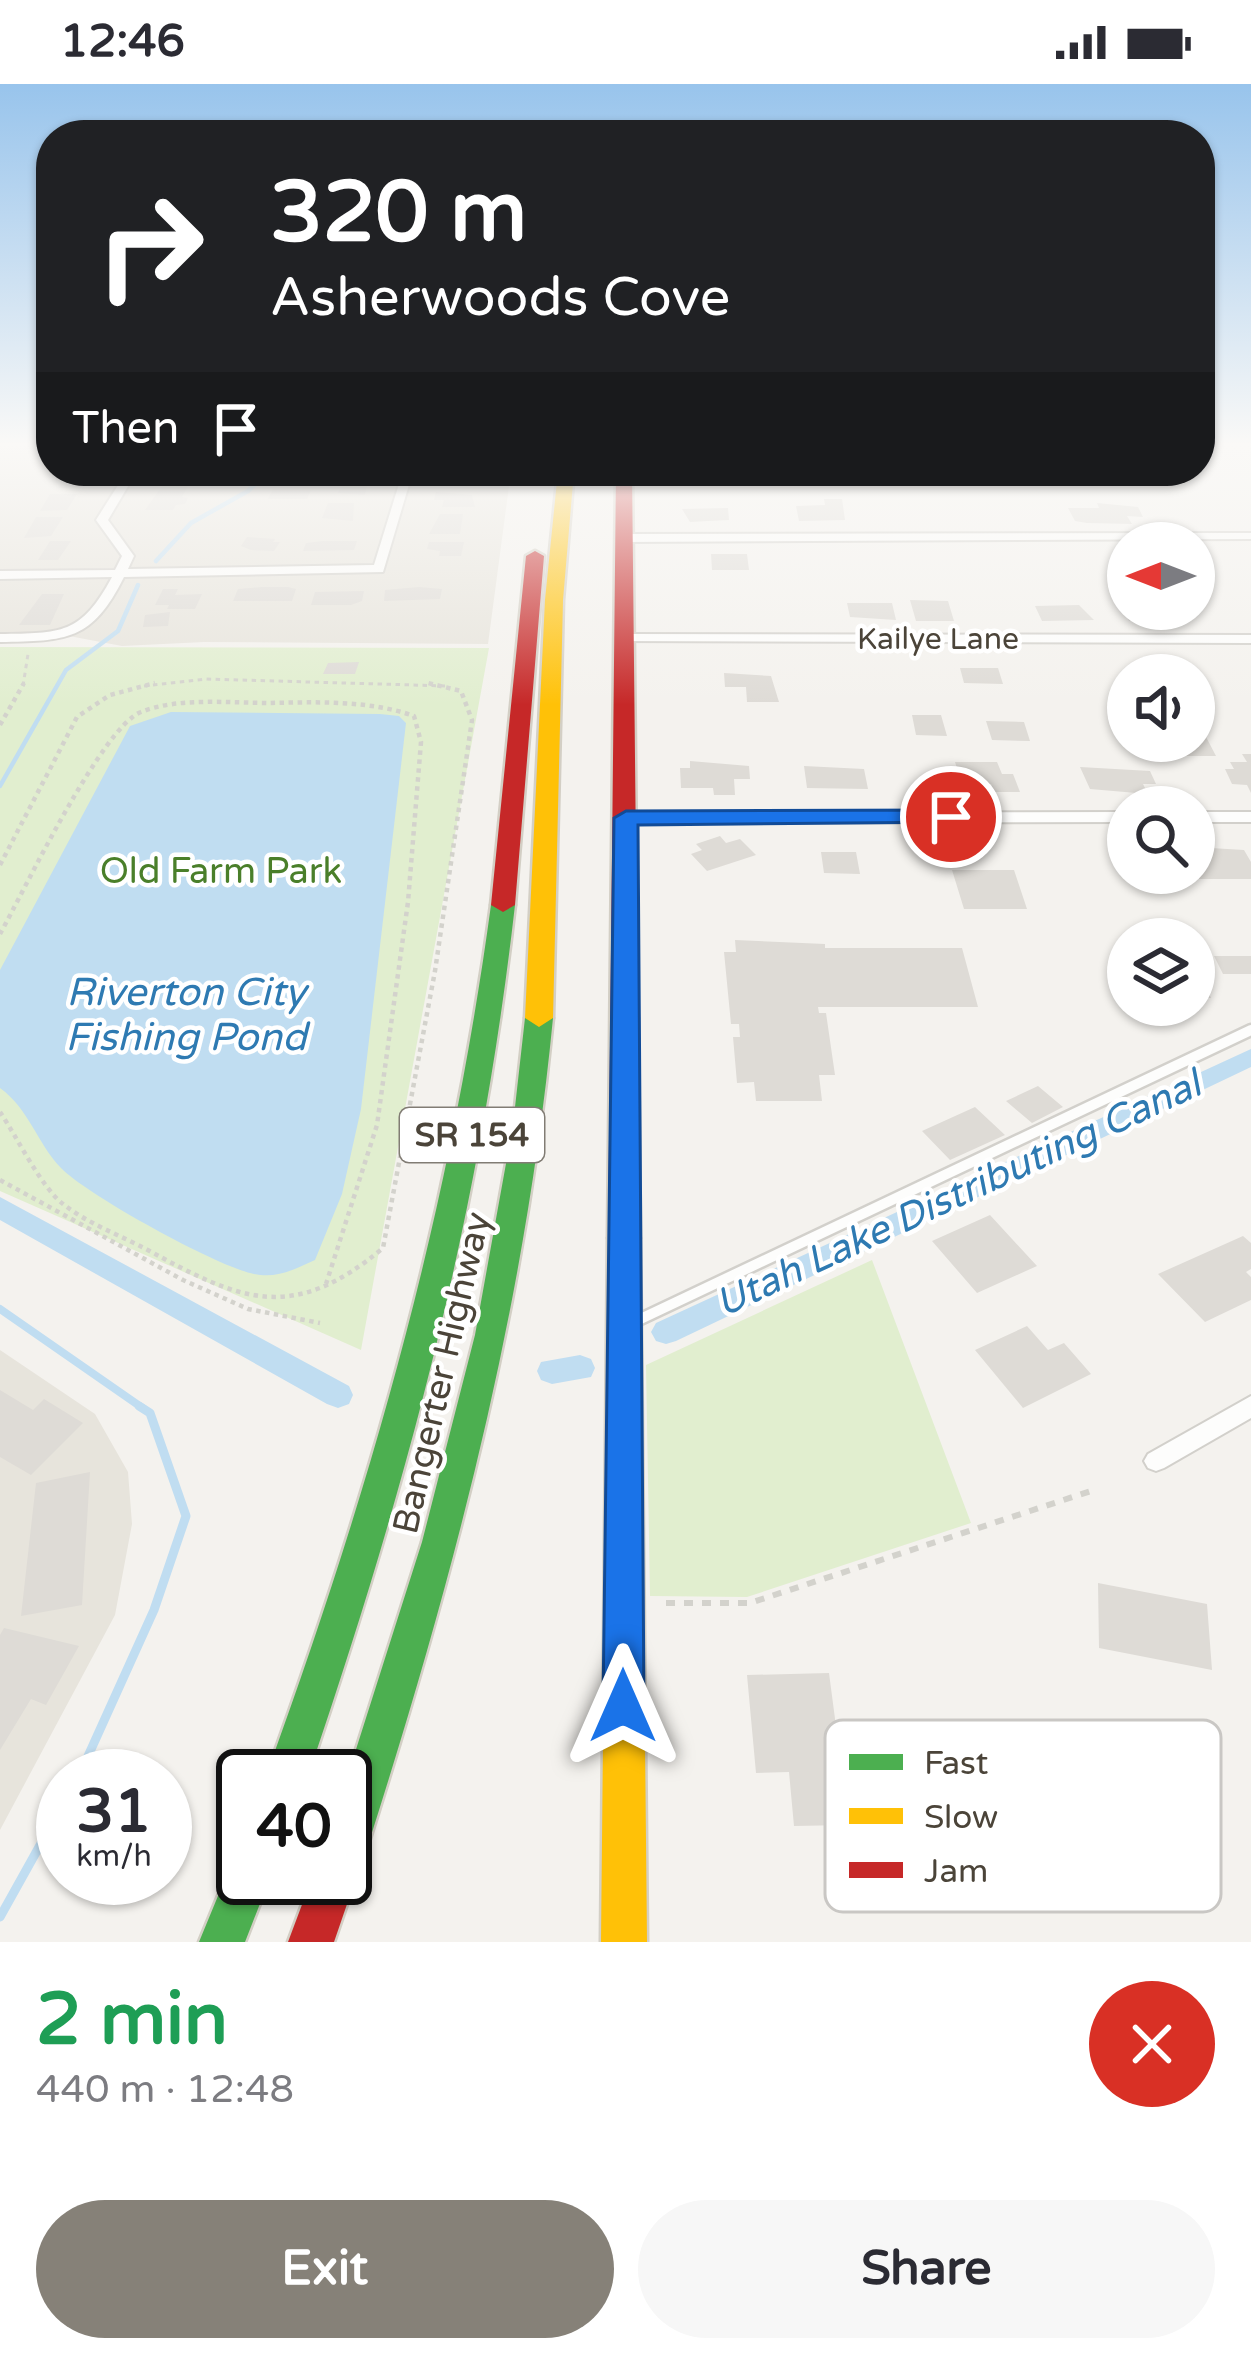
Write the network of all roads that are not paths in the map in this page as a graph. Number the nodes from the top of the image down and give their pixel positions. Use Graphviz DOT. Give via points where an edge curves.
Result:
graph roads {
  1 [pos="107,531"];
  2 [pos="390,531"];
  3 [pos="537,531"];
  4 [pos="560,531"];
  5 [pos="623,531"];
  6 [pos="1251,536"];
  7 [pos="623,538"];
  8 [pos="119,574"];
  9 [pos="0,575"];
  10 [pos="0,638"];
  11 [pos="625,638"];
  12 [pos="1251,639"];
  13 [pos="1107,817"];
  14 [pos="1215,817"];
  15 [pos="1251,817"];
  16 [pos="626,818"];
  17 [pos="1251,1030"];
  18 [pos="622,1328"];
  19 [pos="1251,1406"];
  20 [pos="1156,1461"];
  21 [pos="296,1749"];
  22 [pos="372,1760"];
  23 [pos="237,1905"];
  24 [pos="324,1905"];
  25 [pos="223,1942"];
  26 [pos="311,1942"];
  27 [pos="624,1942"];
  1 -- 8 [label="street" via="125,545"];
  2 -- 8 [label="street" via="379,569"];
  3 -- 21 [label="main road, Bangerter Highway / SR 154" via="486,1047 465,1174 391,1471"];
  4 -- 22 [label="main road, Bangerter Highway / SR 154" via="542,955 514,1224 455,1491"];
  5 -- 7 [label="main road"];
  6 -- 7 [label="street"];
  7 -- 11 [label="main road"];
  8 -- 9 [label="street"];
  8 -- 10 [label="street" via="78,632"];
  11 -- 12 [label="street, Kailye Lane"];
  11 -- 16 [label="main road"];
  13 -- 16 [label="street"];
  14 -- 15 [label="street"];
  16 -- 18 [label="main road"];
  17 -- 18 [label="lane"];
  18 -- 27 [label="main road"];
  19 -- 20 [label="street"];
  23 -- 25 [label="main road"];
  24 -- 26 [label="main road"];
}
